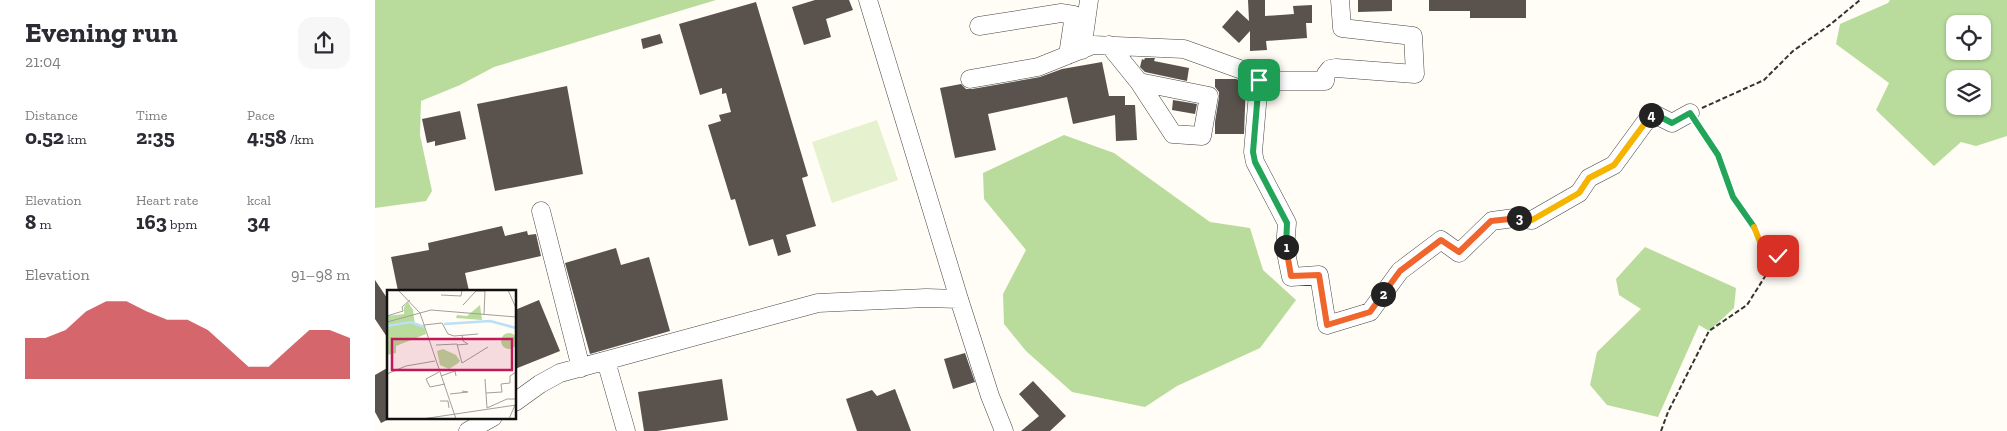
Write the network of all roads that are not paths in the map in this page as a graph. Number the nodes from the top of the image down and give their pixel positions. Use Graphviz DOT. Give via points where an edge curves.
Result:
graph roads {
  1 [pos="868,0"];
  2 [pos="1089,0"];
  3 [pos="1340,0"];
  4 [pos="979,26"];
  5 [pos="1109,46"];
  6 [pos="1075,52"];
  7 [pos="970,79"];
  8 [pos="1259,80"];
  9 [pos="1139,82"];
  10 [pos="1690,113"];
  11 [pos="541,211"];
  12 [pos="959,299"];
  13 [pos="605,361"];
  14 [pos="581,368"];
  15 [pos="516,401"];
  16 [pos="492,418"];
  17 [pos="468,431"];
  18 [pos="497,431"];
  19 [pos="627,431"];
  20 [pos="1004,431"];
  1 -- 12 [label="street"];
  2 -- 6 [label="street"];
  3 -- 8 [label="street" via="1342,28 1413,36 1415,74 1336,68 1330,69 1325,81"];
  4 -- 6 [label="street" via="1061,13 1073,15"];
  5 -- 6 [label="street" via="1093,45"];
  5 -- 8 [label="street" via="1184,49 1256,75"];
  5 -- 9 [label="street"];
  6 -- 7 [label="street" via="1038,67"];
  8 -- 10 [label="street" via="1255,162 1287,223 1285,248 1291,276 1319,275 1327,325 1370,312 1400,271 1441,240 1459,252 1491,221 1532,220 1579,193 1589,178 1614,165 1653,113 1672,123"];
  11 -- 14 [label="street"];
  12 -- 13 [label="street" via="817,303"];
  12 -- 20 [label="street"];
  13 -- 14 [label="street"];
  13 -- 19 [label="street"];
  14 -- 15 [label="street" via="560,373"];
  16 -- 17 [label="street"];
  16 -- 18 [label="street"];
}
